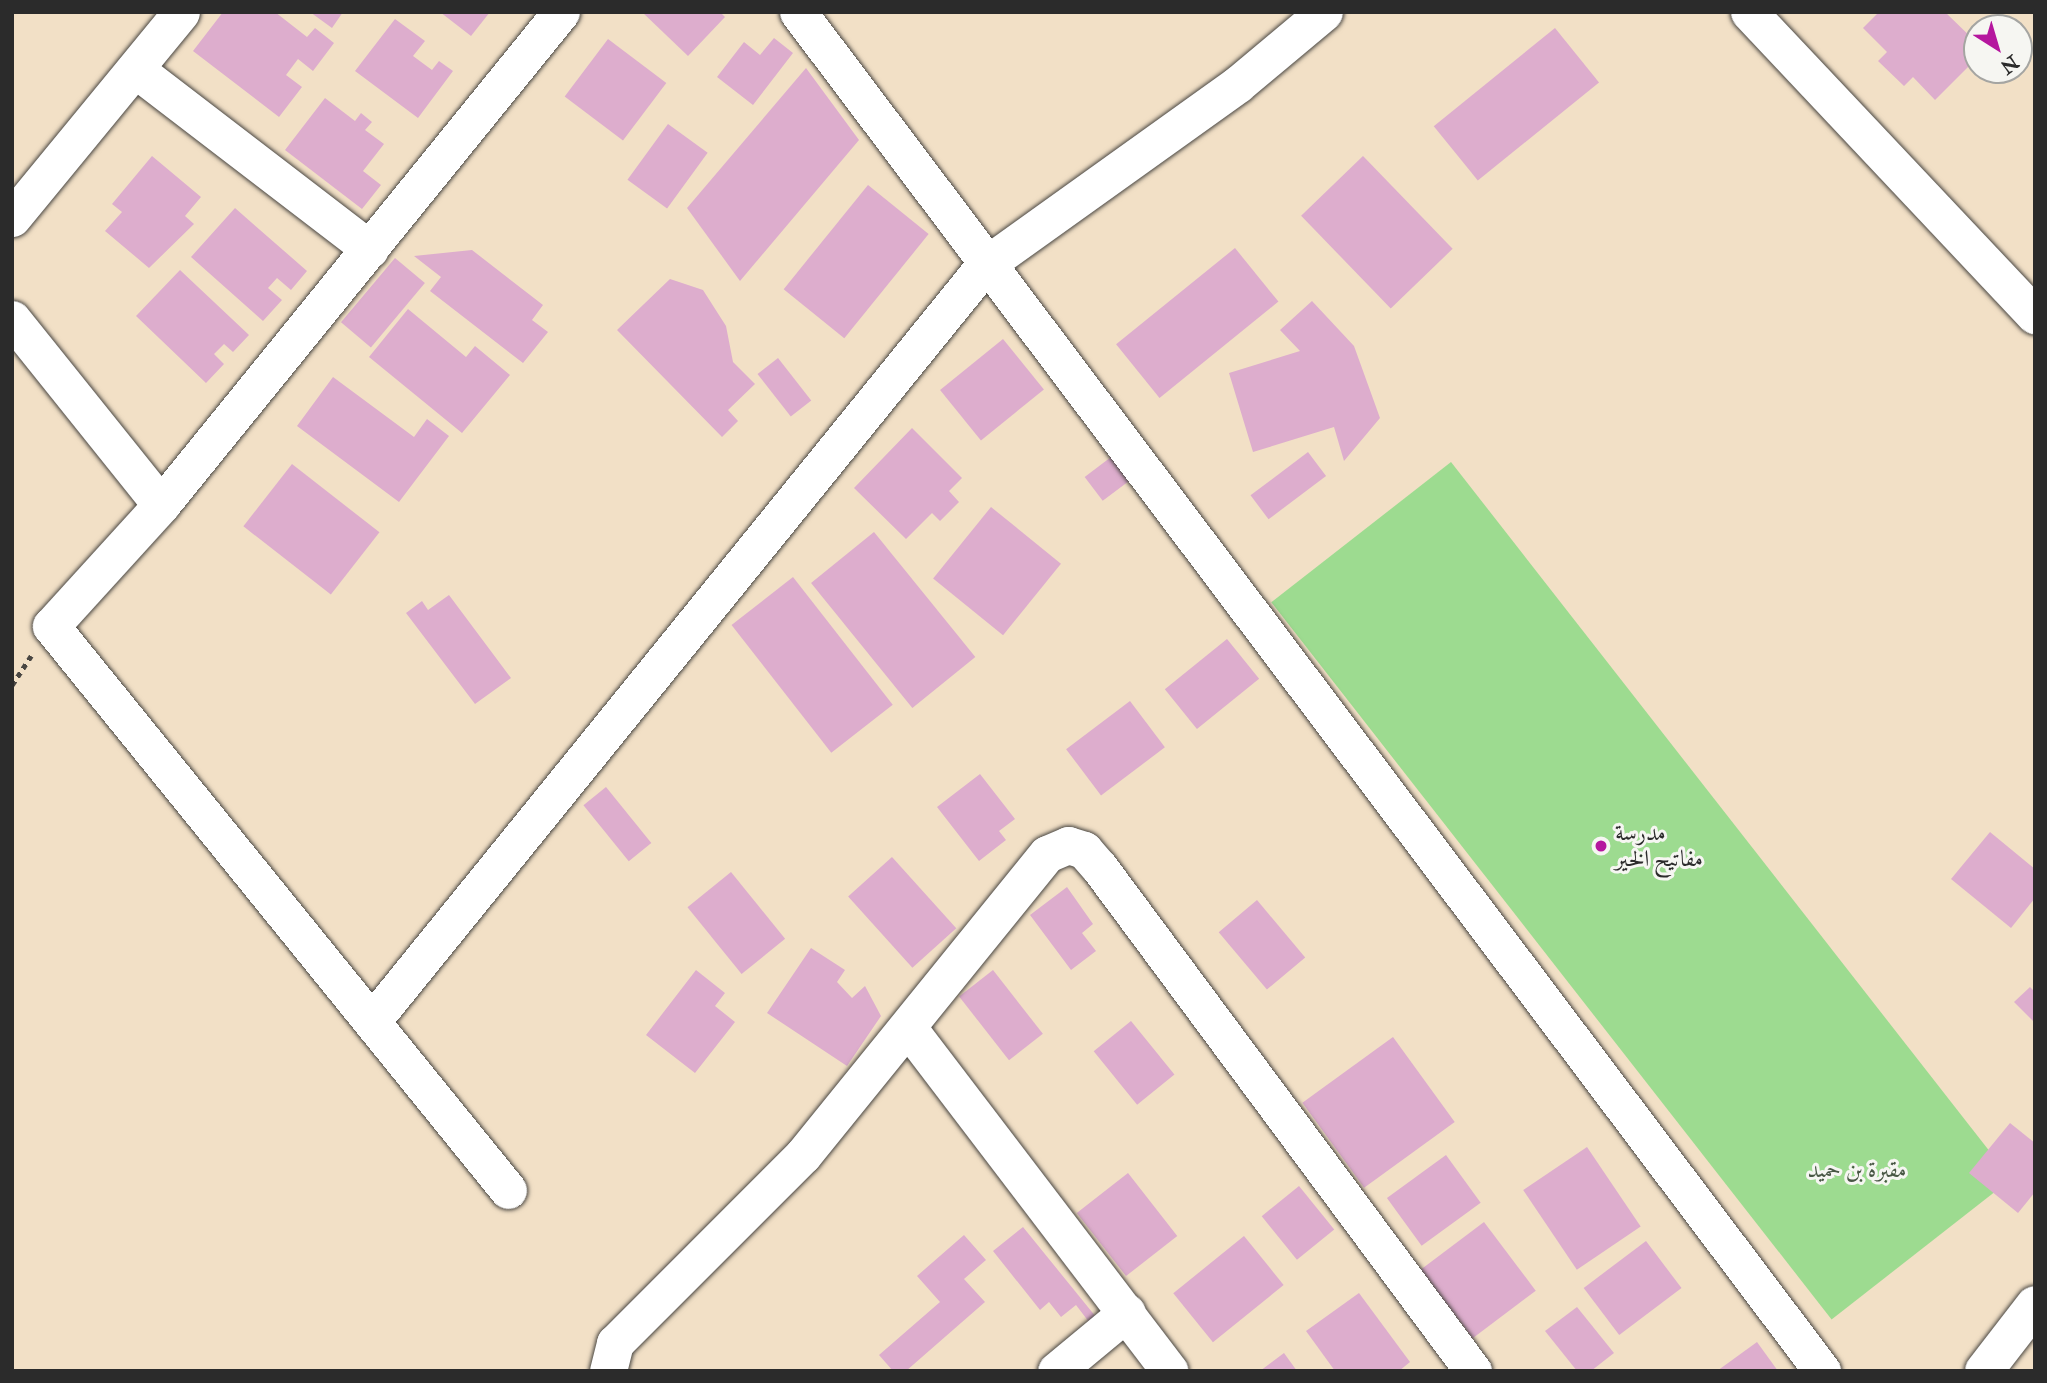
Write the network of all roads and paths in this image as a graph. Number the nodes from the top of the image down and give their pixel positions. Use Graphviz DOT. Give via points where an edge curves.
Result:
graph roads {
  1 [pos="181,12"];
  2 [pos="561,12"];
  3 [pos="798,12"];
  4 [pos="1324,12"];
  5 [pos="1749,12"];
  6 [pos="135,69"];
  7 [pos="12,218"];
  8 [pos="370,249"];
  9 [pos="984,266"];
  10 [pos="2035,316"];
  11 [pos="12,319"];
  12 [pos="161,505"];
  13 [pos="373,1020"];
  14 [pos="909,1029"];
  15 [pos="508,1190"];
  16 [pos="2035,1305"];
  17 [pos="1127,1312"];
  18 [pos="608,1371"];
  19 [pos="1056,1371"];
  20 [pos="1170,1371"];
  21 [pos="1473,1371"];
  22 [pos="1822,1371"];
  23 [pos="1984,1371"];
  1 -- 6 [label="street"];
  2 -- 8 [label="street"];
  3 -- 9 [label="street"];
  4 -- 9 [label="street" via="1238,84"];
  5 -- 10 [label="street"];
  6 -- 7 [label="street"];
  6 -- 8 [label="street"];
  8 -- 12 [label="street"];
  9 -- 13 [label="street"];
  9 -- 22 [label="street"];
  11 -- 12 [label="street"];
  12 -- 13 [label="street" via="51,626"];
  13 -- 15 [label="street"];
  14 -- 17 [label="street"];
  14 -- 18 [label="street" via="803,1155 615,1343"];
  14 -- 21 [label="street" via="1047,854 1068,845 1084,850"];
  16 -- 23 [label="main road"];
  17 -- 19 [label="street"];
  17 -- 20 [label="street"];
}
